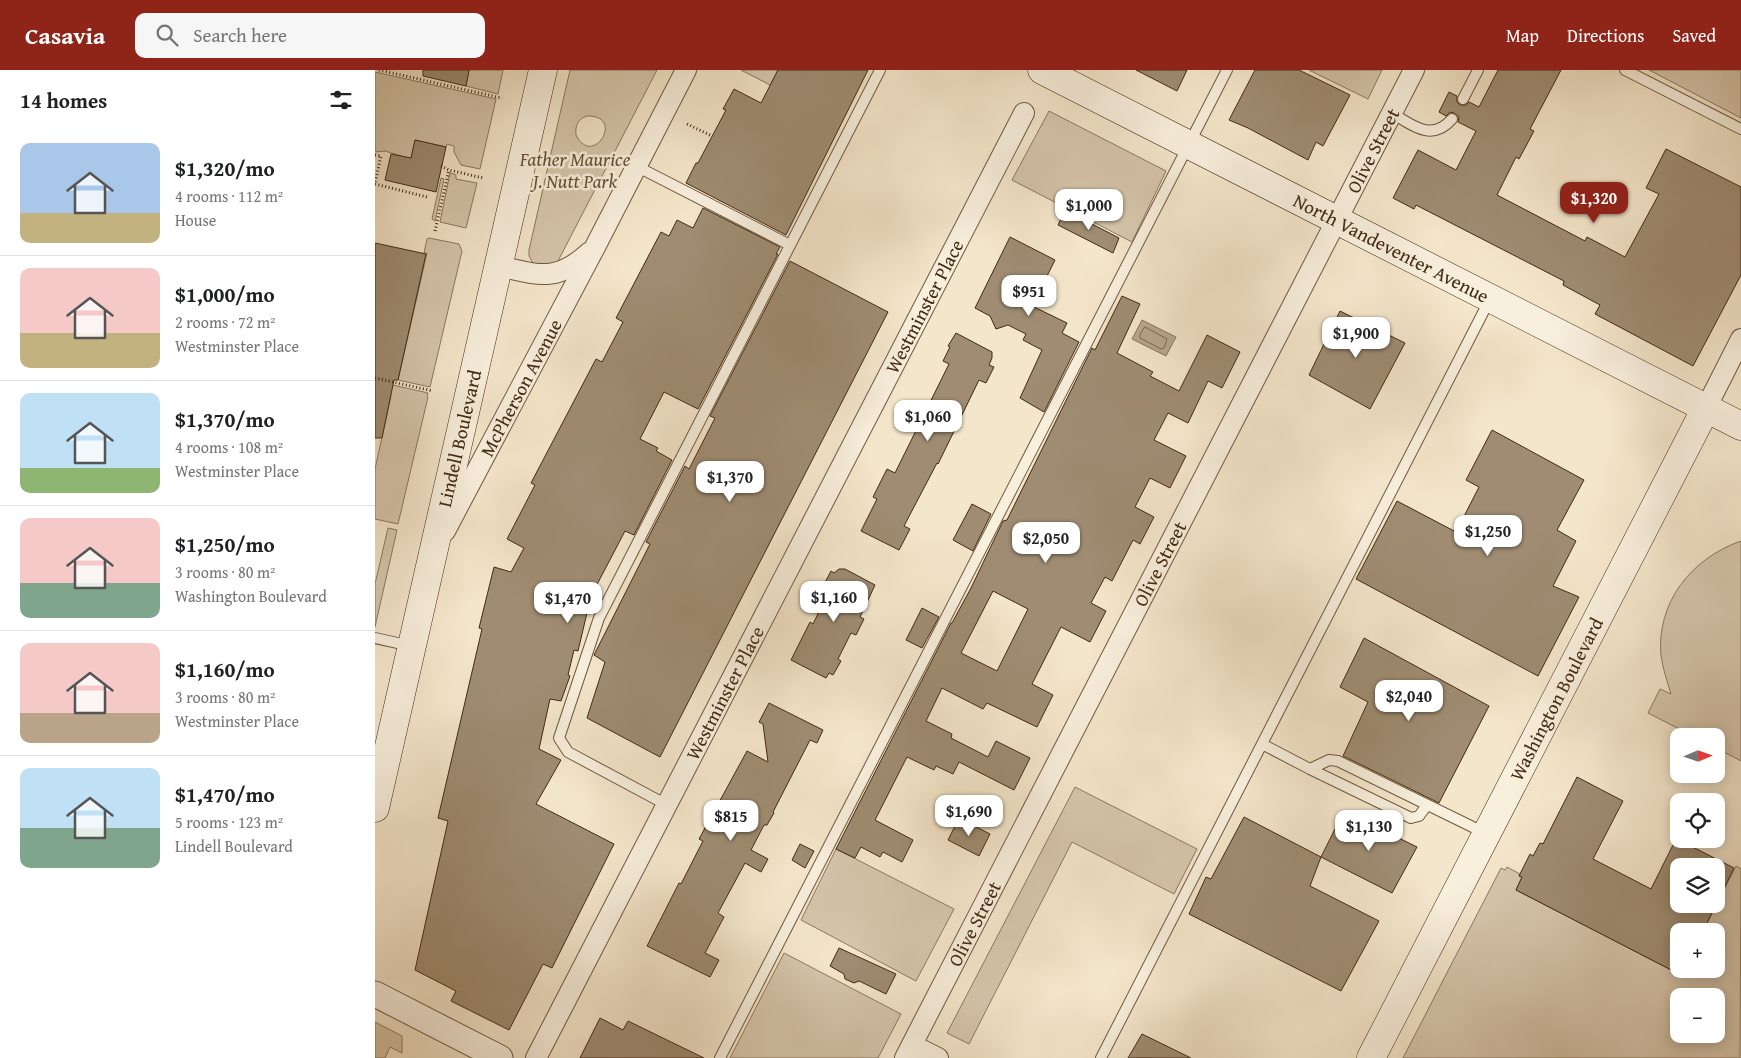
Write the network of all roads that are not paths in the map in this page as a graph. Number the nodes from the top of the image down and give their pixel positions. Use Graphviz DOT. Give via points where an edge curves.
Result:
graph roads {
  1 [pos="543,70"];
  2 [pos="686,70"];
  3 [pos="880,70"];
  4 [pos="1043,70"];
  5 [pos="1227,70"];
  6 [pos="1414,70"];
  7 [pos="1478,70"];
  8 [pos="1625,70"];
  9 [pos="1463,99"];
  10 [pos="1023,113"];
  11 [pos="1392,113"];
  12 [pos="1452,119"];
  13 [pos="1741,129"];
  14 [pos="1189,145"];
  15 [pos="636,166"];
  16 [pos="1337,220"];
  17 [pos="790,245"];
  18 [pos="595,247"];
  19 [pos="498,266"];
  20 [pos="1491,299"];
  21 [pos="1741,339"];
  22 [pos="1706,408"];
  23 [pos="1741,426"];
  24 [pos="432,555"];
  25 [pos="375,638"];
  26 [pos="412,646"];
  27 [pos="1262,744"];
  28 [pos="1310,768"];
  29 [pos="667,804"];
  30 [pos="1427,805"];
  31 [pos="375,808"];
  32 [pos="1486,834"];
  33 [pos="375,994"];
  34 [pos="909,1052"];
  35 [pos="500,1058"];
  36 [pos="536,1058"];
  37 [pos="720,1058"];
  38 [pos="938,1058"];
  39 [pos="1101,1058"];
  40 [pos="1371,1058"];
  1 -- 19 [label="main road, Lindell Boulevard"];
  2 -- 15 [label="street, McPherson Avenue"];
  3 -- 17 [label="lane"];
  4 -- 14 [label="main road, North Vandeventer Avenue"];
  5 -- 14 [label="lane"];
  6 -- 11 [label="street, Olive Street"];
  7 -- 9 [label="lane"];
  8 -- 13 [label="lane"];
  10 -- 29 [label="street, Westminster Place"];
  11 -- 12 [label="lane" via="1418,129 1430,131 1445,127"];
  11 -- 16 [label="street, Olive Street"];
  14 -- 16 [label="main road, North Vandeventer Avenue"];
  14 -- 37 [label="lane"];
  15 -- 17 [label="lane"];
  15 -- 18 [label="street, McPherson Avenue"];
  16 -- 20 [label="main road, North Vandeventer Avenue"];
  16 -- 34 [label="street, Olive Street"];
  17 -- 29 [label="lane" via="599,618 559,738 568,752"];
  18 -- 19 [label="street, McPherson Avenue" via="571,266 550,275"];
  18 -- 24 [label="street, McPherson Avenue"];
  19 -- 24 [label="main road, Lindell Boulevard"];
  20 -- 22 [label="main road, North Vandeventer Avenue"];
  20 -- 27 [label="lane"];
  21 -- 22 [label="street, Washington Boulevard"];
  22 -- 23 [label="main road, North Vandeventer Avenue"];
  22 -- 32 [label="main road, Washington Boulevard"];
  24 -- 26 [label="main road, Lindell Boulevard"];
  25 -- 26 [label="lane"];
  26 -- 31 [label="main road, Lindell Boulevard"];
  27 -- 28 [label="lane"];
  27 -- 39 [label="lane"];
  28 -- 30 [label="lane" via="1329,760 1338,761"];
  28 -- 30 [label="lane" via="1411,818 1419,816"];
  29 -- 36 [label="street, Westminster Place"];
  30 -- 32 [label="lane"];
  32 -- 40 [label="main road, Washington Boulevard"];
  33 -- 35 [label="street"];
  34 -- 38 [label="street"];
}
